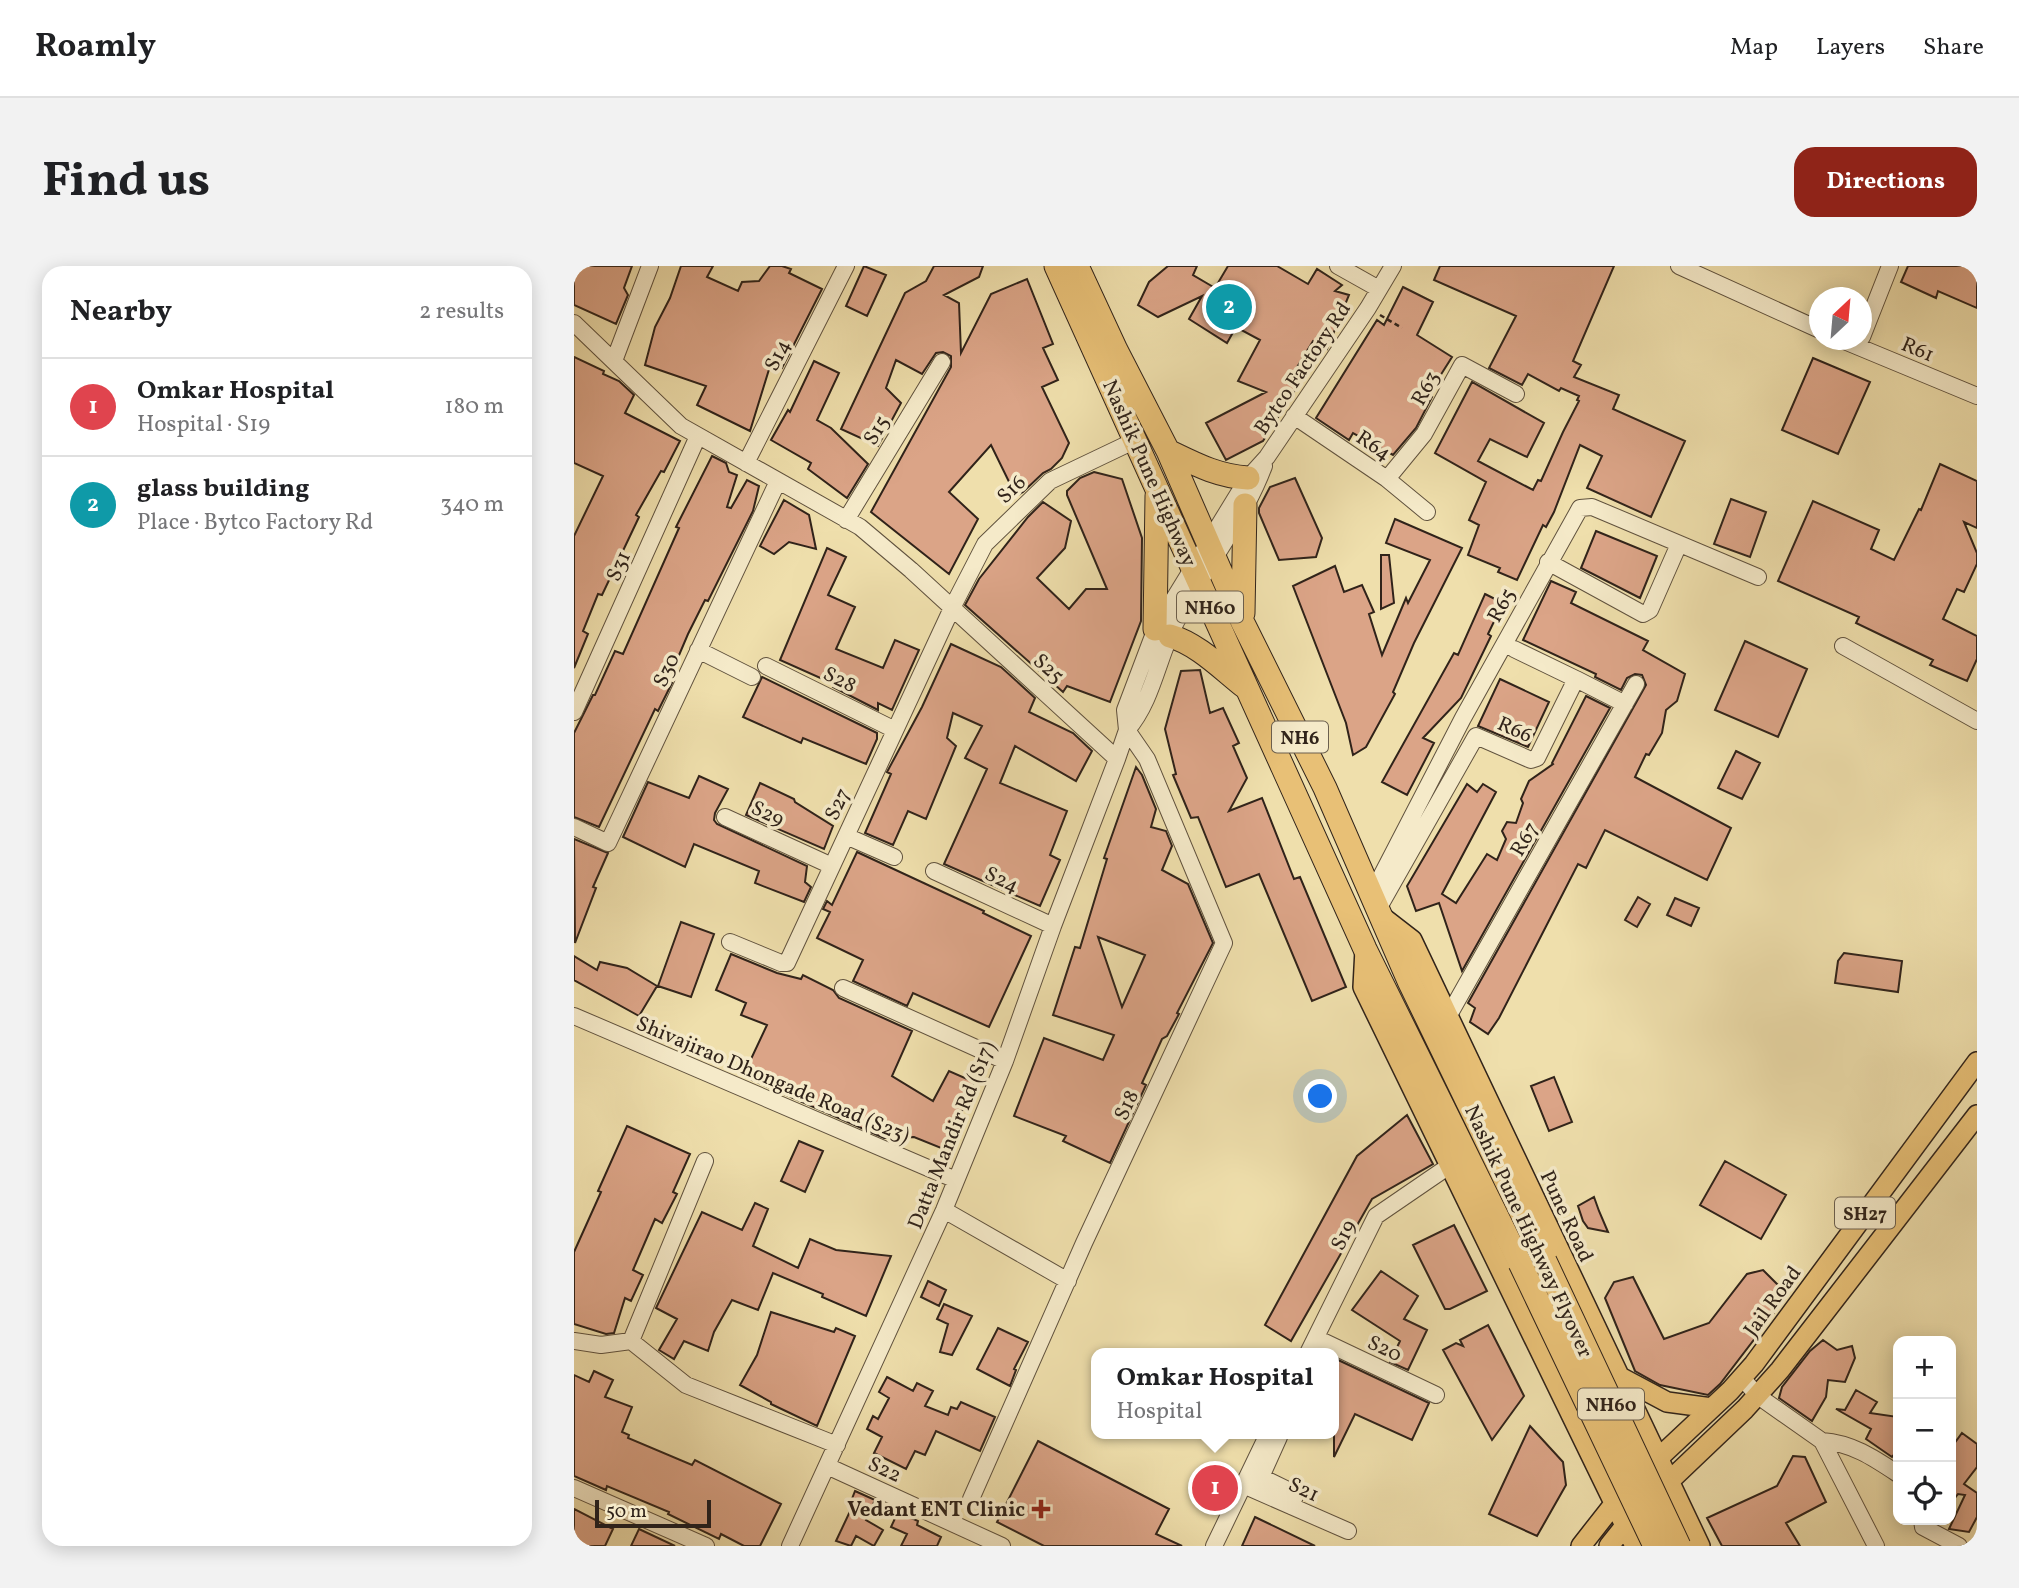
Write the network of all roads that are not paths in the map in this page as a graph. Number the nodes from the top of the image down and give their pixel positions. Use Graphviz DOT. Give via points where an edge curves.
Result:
graph roads {
  1 [pos="650,266"];
  2 [pos="846,266"];
  3 [pos="1056,266"];
  4 [pos="1077,266"];
  5 [pos="1338,266"];
  6 [pos="1393,266"];
  7 [pos="1679,266"];
  8 [pos="1890,266"];
  9 [pos="1379,289"];
  10 [pos="1872,311"];
  11 [pos="574,324"];
  12 [pos="1809,325"];
  13 [pos="1872,347"];
  14 [pos="614,361"];
  15 [pos="942,362"];
  16 [pos="1516,394"];
  17 [pos="1977,396"];
  18 [pos="1294,416"];
  19 [pos="698,436"];
  20 [pos="1136,440"];
  21 [pos="1168,451"];
  22 [pos="1267,457"];
  23 [pos="746,463"];
  24 [pos="1248,478"];
  25 [pos="1387,479"];
  26 [pos="778,481"];
  27 [pos="1157,489"];
  28 [pos="1245,505"];
  29 [pos="1427,512"];
  30 [pos="846,520"];
  31 [pos="1679,544"];
  32 [pos="1212,552"];
  33 [pos="1548,562"];
  34 [pos="1196,575"];
  35 [pos="1758,577"];
  36 [pos="951,608"];
  37 [pos="1243,623"];
  38 [pos="1163,633"];
  39 [pos="1843,646"];
  40 [pos="1514,649"];
  41 [pos="698,650"];
  42 [pos="766,666"];
  43 [pos="752,677"];
  44 [pos="1576,679"];
  45 [pos="1636,684"];
  46 [pos="578,691"];
  47 [pos="1250,691"];
  48 [pos="1625,704"];
  49 [pos="574,712"];
  50 [pos="1977,721"];
  51 [pos="1459,726"];
  52 [pos="895,730"];
  53 [pos="1127,730"];
  54 [pos="1476,736"];
  55 [pos="1117,759"];
  56 [pos="725,817"];
  57 [pos="574,827"];
  58 [pos="846,836"];
  59 [pos="894,857"];
  60 [pos="832,866"];
  61 [pos="934,871"];
  62 [pos="1377,906"];
  63 [pos="1053,926"];
  64 [pos="730,942"];
  65 [pos="1365,948"];
  66 [pos="843,988"];
  67 [pos="1449,1015"];
  68 [pos="574,1016"];
  69 [pos="1005,1061"];
  70 [pos="1977,1062"];
  71 [pos="1977,1115"];
  72 [pos="705,1161"];
  73 [pos="1449,1166"];
  74 [pos="956,1180"];
  75 [pos="944,1210"];
  76 [pos="1545,1261"];
  77 [pos="1068,1281"];
  78 [pos="574,1341"];
  79 [pos="631,1341"];
  80 [pos="1312,1346"];
  81 [pos="1339,1357"];
  82 [pos="1620,1377"];
  83 [pos="1742,1378"];
  84 [pos="1436,1395"];
  85 [pos="1752,1402"];
  86 [pos="1712,1408"];
  87 [pos="1272,1439"];
  88 [pos="1273,1439"];
  89 [pos="1822,1441"];
  90 [pos="837,1445"];
  91 [pos="1659,1457"];
  92 [pos="827,1466"];
  93 [pos="1893,1471"];
  94 [pos="1670,1480"];
  95 [pos="1243,1485"];
  96 [pos="574,1488"];
  97 [pos="971,1499"];
  98 [pos="1614,1502"];
  99 [pos="1292,1506"];
  100 [pos="1625,1523"];
  101 [pos="1923,1525"];
  102 [pos="1348,1531"];
  103 [pos="706,1546"];
  104 [pos="790,1546"];
  105 [pos="1002,1546"];
  106 [pos="1214,1546"];
  107 [pos="1581,1546"];
  108 [pos="1609,1546"];
  109 [pos="1635,1546"];
  110 [pos="1655,1546"];
  111 [pos="1679,1546"];
  112 [pos="1700,1546"];
  113 [pos="1875,1546"];
  114 [pos="1959,1546"];
  1 -- 14 [label="street"];
  2 -- 23 [label="street, S14"];
  3 -- 20 [label="highway, Nashik Pune Highway / NH60"];
  4 -- 21 [label="highway, Nashik Pune Highway"];
  5 -- 9 [label="street"];
  6 -- 9 [label="street, Bytco Factory Rd"];
  7 -- 12 [label="street"];
  8 -- 10 [label="street"];
  9 -- 18 [label="street, Bytco Factory Rd"];
  11 -- 14 [label="street, S25"];
  13 -- 17 [label="street, R61"];
  14 -- 19 [label="street, S25" via="681,426"];
  15 -- 30 [label="street, S15"];
  16 -- 25 [label="street, R63" via="1462,365 1424,433"];
  18 -- 22 [label="street, Bytco Factory Rd"];
  18 -- 25 [label="street, R64"];
  19 -- 23 [label="street, S25"];
  19 -- 46 [label="street, S31"];
  20 -- 27 [label="highway, Nashik Pune Highway / NH60"];
  20 -- 36 [label="street, S16" via="1050,481 985,544"];
  21 -- 24 [label="highway" via="1209,472"];
  21 -- 32 [label="highway, Nashik Pune Highway"];
  22 -- 24 [label="street, Bytco Factory Rd"];
  22 -- 28 [label="street, Bytco Factory Rd"];
  23 -- 26 [label="street, S25"];
  24 -- 32 [label="street, Bytco Factory Rd"];
  25 -- 29 [label="street, R64"];
  26 -- 30 [label="street, S25"];
  26 -- 41 [label="street, S30"];
  27 -- 34 [label="highway, Nashik Pune Highway / NH60"];
  27 -- 38 [label="highway"];
  28 -- 32 [label="street, Bytco Factory Rd"];
  28 -- 37 [label="highway"];
  30 -- 36 [label="street, S25" via="860,527"];
  31 -- 33 [label="street, R65" via="1585,506 1576,512"];
  31 -- 33 [label="street" via="1650,610 1643,614"];
  31 -- 35 [label="street, R65"];
  32 -- 34 [label="street, Datta Mandir Rd (S17)"];
  32 -- 37 [label="highway, Nashik Pune Highway / NH6"];
  33 -- 51 [label="street, R65"];
  34 -- 38 [label="street, Datta Mandir Rd (S17)"];
  34 -- 47 [label="highway, Nashik Pune Highway / NH60"];
  36 -- 52 [label="street, S27"];
  36 -- 55 [label="street, S25"];
  37 -- 62 [label="highway, Nashik Pune Highway / NH6" via="1325,788"];
  38 -- 47 [label="highway" via="1183,640"];
  38 -- 53 [label="street, Datta Mandir Rd (S17)" via="1139,716"];
  39 -- 50 [label="street"];
  40 -- 44 [label="street"];
  41 -- 43 [label="street"];
  41 -- 57 [label="street, S30" via="608,843"];
  42 -- 52 [label="street, S28"];
  44 -- 48 [label="street"];
  44 -- 54 [label="street, R66" via="1536,758 1531,760"];
  45 -- 48 [label="street, R67"];
  46 -- 49 [label="street, S31"];
  47 -- 65 [label="highway, Nashik Pune Highway / NH60"];
  48 -- 67 [label="street, R67"];
  51 -- 54 [label="street"];
  51 -- 62 [label="street, R65"];
  52 -- 58 [label="street, S27"];
  53 -- 55 [label="street, Datta Mandir Rd (S17)"];
  53 -- 77 [label="street, S18" via="1147,759 1224,943"];
  54 -- 62 [label="street, R66"];
  55 -- 63 [label="street, Datta Mandir Rd (S17)"];
  56 -- 60 [label="street, S29"];
  58 -- 59 [label="street"];
  58 -- 60 [label="street, S27"];
  60 -- 64 [label="street, S27" via="787,963"];
  61 -- 63 [label="street, S24"];
  62 -- 67 [label="main road, Pune Road" via="1412,940"];
  62 -- 76 [label="highway, Nashik Pune Highway Flyover / NH6"];
  63 -- 69 [label="street, Datta Mandir Rd (S17)"];
  65 -- 73 [label="main road" via="1363,987"];
  65 -- 110 [label="highway, Nashik Pune Highway Flyover / NH60, bridge"];
  66 -- 69 [label="street"];
  67 -- 82 [label="main road, Pune Road"];
  68 -- 74 [label="street, Shivajirao Dhongade Road (S23)"];
  69 -- 74 [label="street, Datta Mandir Rd (S17)"];
  70 -- 83 [label="main road, Jail Road / SH27"];
  71 -- 85 [label="main road"];
  72 -- 79 [label="street"];
  73 -- 80 [label="street, S19" via="1376,1216"];
  73 -- 98 [label="main road"];
  74 -- 75 [label="street, Datta Mandir Rd (S17)"];
  75 -- 77 [label="street"];
  75 -- 90 [label="street, Datta Mandir Rd (S17)"];
  76 -- 111 [label="highway, Nashik Pune Highway Flyover / NH60, bridge"];
  77 -- 97 [label="street, S18"];
  78 -- 79 [label="street" via="601,1345"];
  79 -- 90 [label="street" via="686,1385"];
  81 -- 84 [label="street, S20"];
  82 -- 86 [label="main road" via="1667,1402"];
  82 -- 91 [label="main road, Pune Road"];
  83 -- 85 [label="street"];
  83 -- 86 [label="main road, Jail Road / SH27"];
  85 -- 89 [label="street"];
  85 -- 94 [label="main road"];
  86 -- 91 [label="main road, Jail Road / SH27"];
  87 -- 95 [label="street"];
  88 -- 99 [label="street" via="1261,1477 1296,1494"];
  89 -- 93 [label="street" via="1838,1442"];
  89 -- 113 [label="street"];
  90 -- 92 [label="street, Datta Mandir Rd (S17)"];
  91 -- 94 [label="main road, Pune Road"];
  91 -- 98 [label="main road, Jail Road / SH27"];
  92 -- 104 [label="street, Datta Mandir Rd (S17)"];
  92 -- 105 [label="street, S22"];
  94 -- 100 [label="main road"];
  94 -- 112 [label="main road, Pune Road"];
  95 -- 99 [label="street, S21"];
  95 -- 106 [label="street"];
  96 -- 103 [label="street"];
  98 -- 100 [label="main road"];
  98 -- 107 [label="main road, Jail Road"];
  99 -- 102 [label="street, S21"];
  100 -- 108 [label="main road"];
  100 -- 109 [label="main road"];
  101 -- 114 [label="street"];
}
